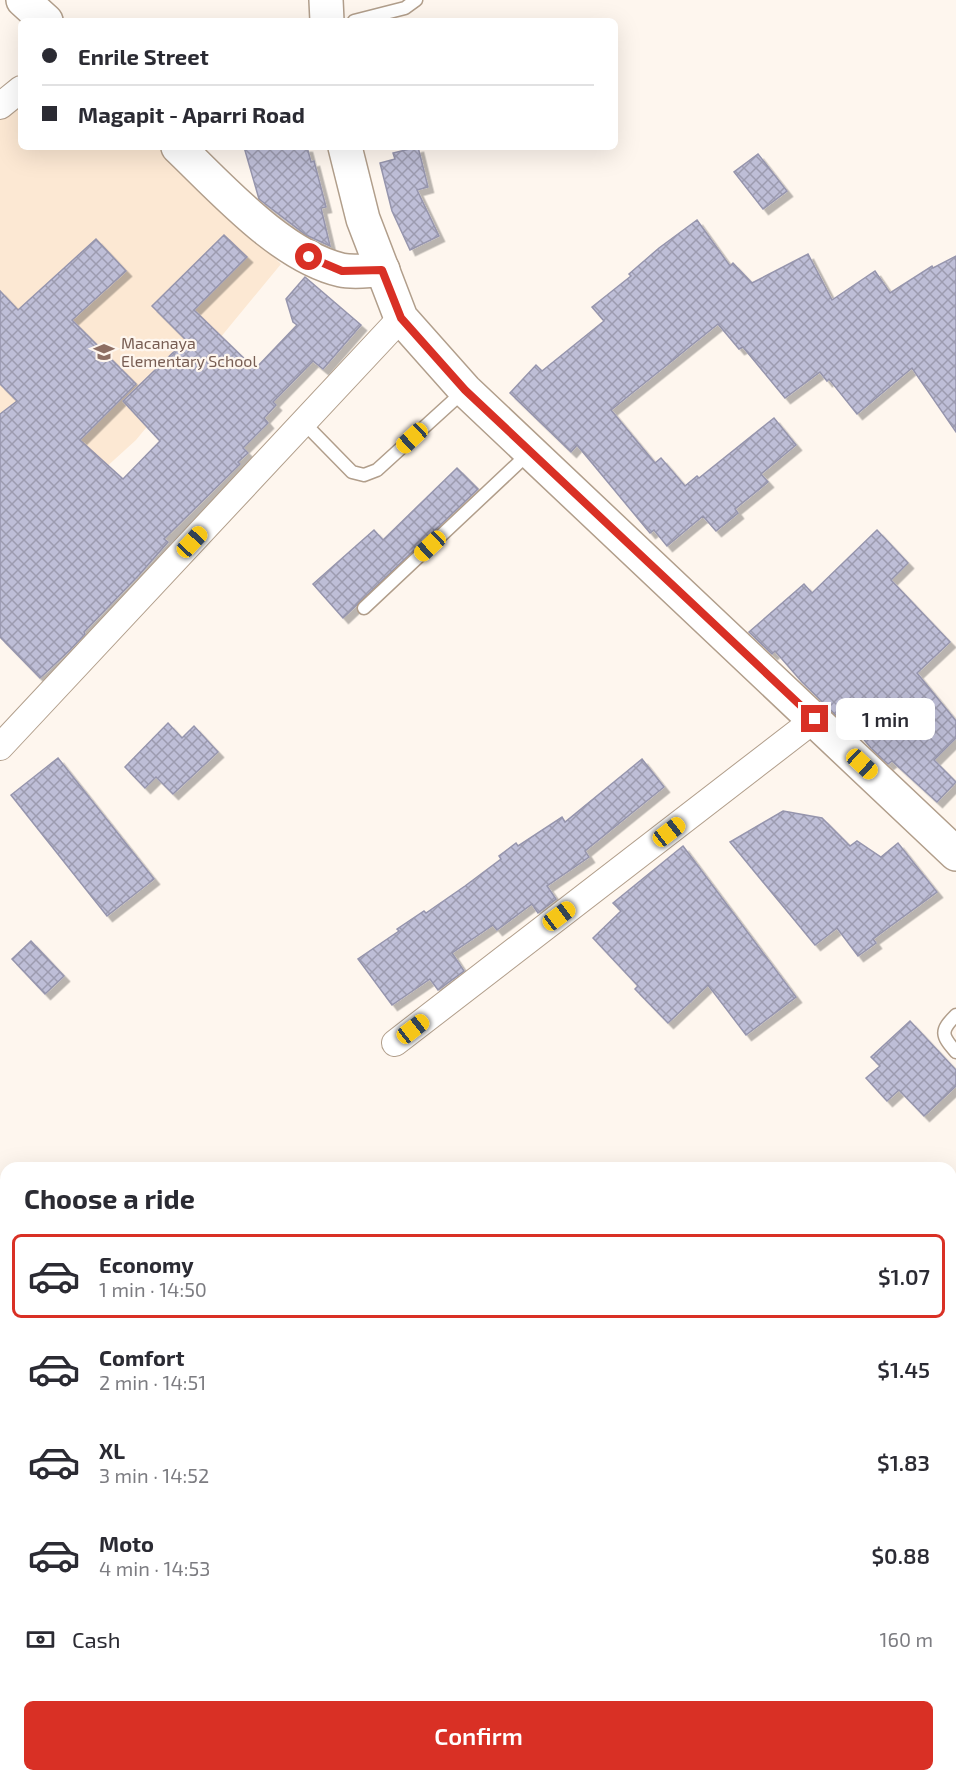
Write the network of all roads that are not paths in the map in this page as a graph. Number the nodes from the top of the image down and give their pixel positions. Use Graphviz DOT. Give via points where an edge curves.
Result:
graph roads {
  1 [pos="23,0"];
  2 [pos="326,0"];
  3 [pos="416,0"];
  4 [pos="43,18"];
  5 [pos="327,18"];
  6 [pos="366,18"];
  7 [pos="18,91"];
  8 [pos="0,106"];
  9 [pos="181,150"];
  10 [pos="346,150"];
  11 [pos="382,270"];
  12 [pos="401,318"];
  13 [pos="465,390"];
  14 [pos="303,423"];
  15 [pos="531,451"];
  16 [pos="364,608"];
  17 [pos="815,719"];
  18 [pos="0,747"];
  19 [pos="956,854"];
  20 [pos="956,1015"];
  21 [pos="395,1043"];
  22 [pos="956,1052"];
  1 -- 4 [label="main road"];
  2 -- 5 [label="main road"];
  3 -- 6 [label="lane" via="405,8"];
  7 -- 8 [label="street"];
  9 -- 11 [label="main road" via="260,226 309,257 342,271"];
  10 -- 11 [label="main road" via="363,219"];
  11 -- 12 [label="main road"];
  12 -- 13 [label="main road"];
  12 -- 14 [label="street"];
  13 -- 14 [label="lane" via="377,471 364,475 352,472"];
  13 -- 15 [label="main road"];
  14 -- 18 [label="street"];
  15 -- 16 [label="lane"];
  15 -- 17 [label="main road"];
  17 -- 19 [label="main road"];
  17 -- 21 [label="street"];
  20 -- 22 [label="lane" via="944,1034"];
}
